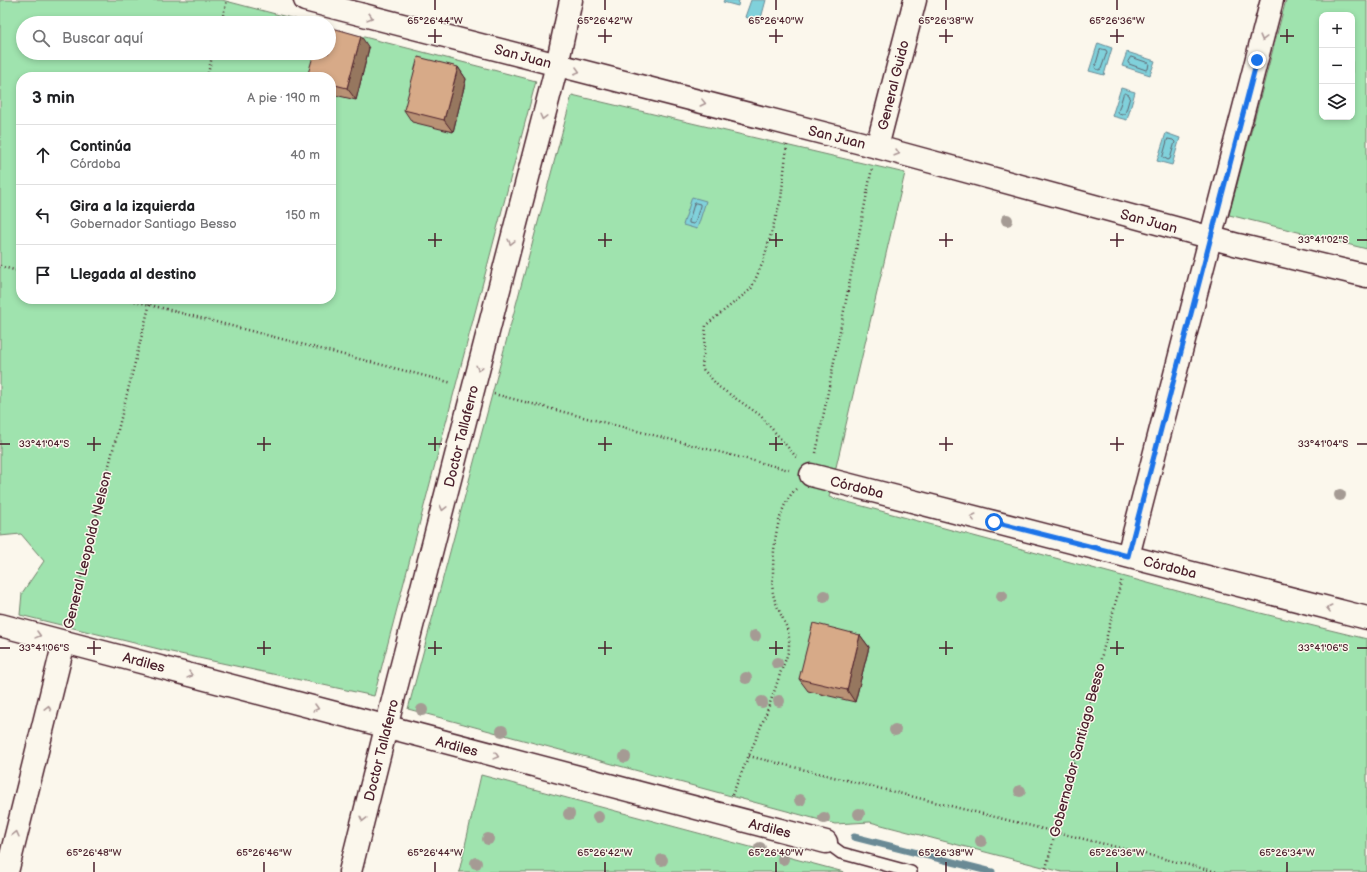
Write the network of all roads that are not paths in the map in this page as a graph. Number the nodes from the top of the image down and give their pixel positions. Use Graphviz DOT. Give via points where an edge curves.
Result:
graph roads {
  1 [pos="305,0"];
  2 [pos="571,0"];
  3 [pos="914,0"];
  4 [pos="1272,0"];
  5 [pos="557,65"];
  6 [pos="877,147"];
  7 [pos="1210,238"];
  8 [pos="1367,276"];
  9 [pos="811,475"];
  10 [pos="1128,556"];
  11 [pos="1367,618"];
  12 [pos="0,625"];
  13 [pos="64,642"];
  14 [pos="386,727"];
  15 [pos="826,842"];
  16 [pos="7,872"];
  17 [pos="350,872"];
  18 [pos="911,872"];
  1 -- 5 [label="street, San Juan, one-way"];
  2 -- 5 [label="street, Doctor Tallaferro"];
  3 -- 6 [label="street, General Guido"];
  4 -- 7 [label="street, one-way"];
  5 -- 6 [label="street, San Juan, one-way"];
  5 -- 14 [label="street, Doctor Tallaferro, one-way"];
  6 -- 7 [label="street, San Juan, one-way"];
  7 -- 8 [label="street, San Juan"];
  7 -- 10 [label="street"];
  10 -- 9 [label="street, Córdoba, one-way"];
  11 -- 10 [label="street, Córdoba, one-way"];
  12 -- 13 [label="street, Ardiles, one-way"];
  13 -- 14 [label="street, Ardiles, one-way"];
  16 -- 13 [label="street, General Leopoldo Nelson, one-way"];
  14 -- 15 [label="street, Ardiles, one-way"];
  14 -- 17 [label="street, Doctor Tallaferro, one-way"];
  15 -- 18 [label="lane, Ardiles" via="841,853"];
}
